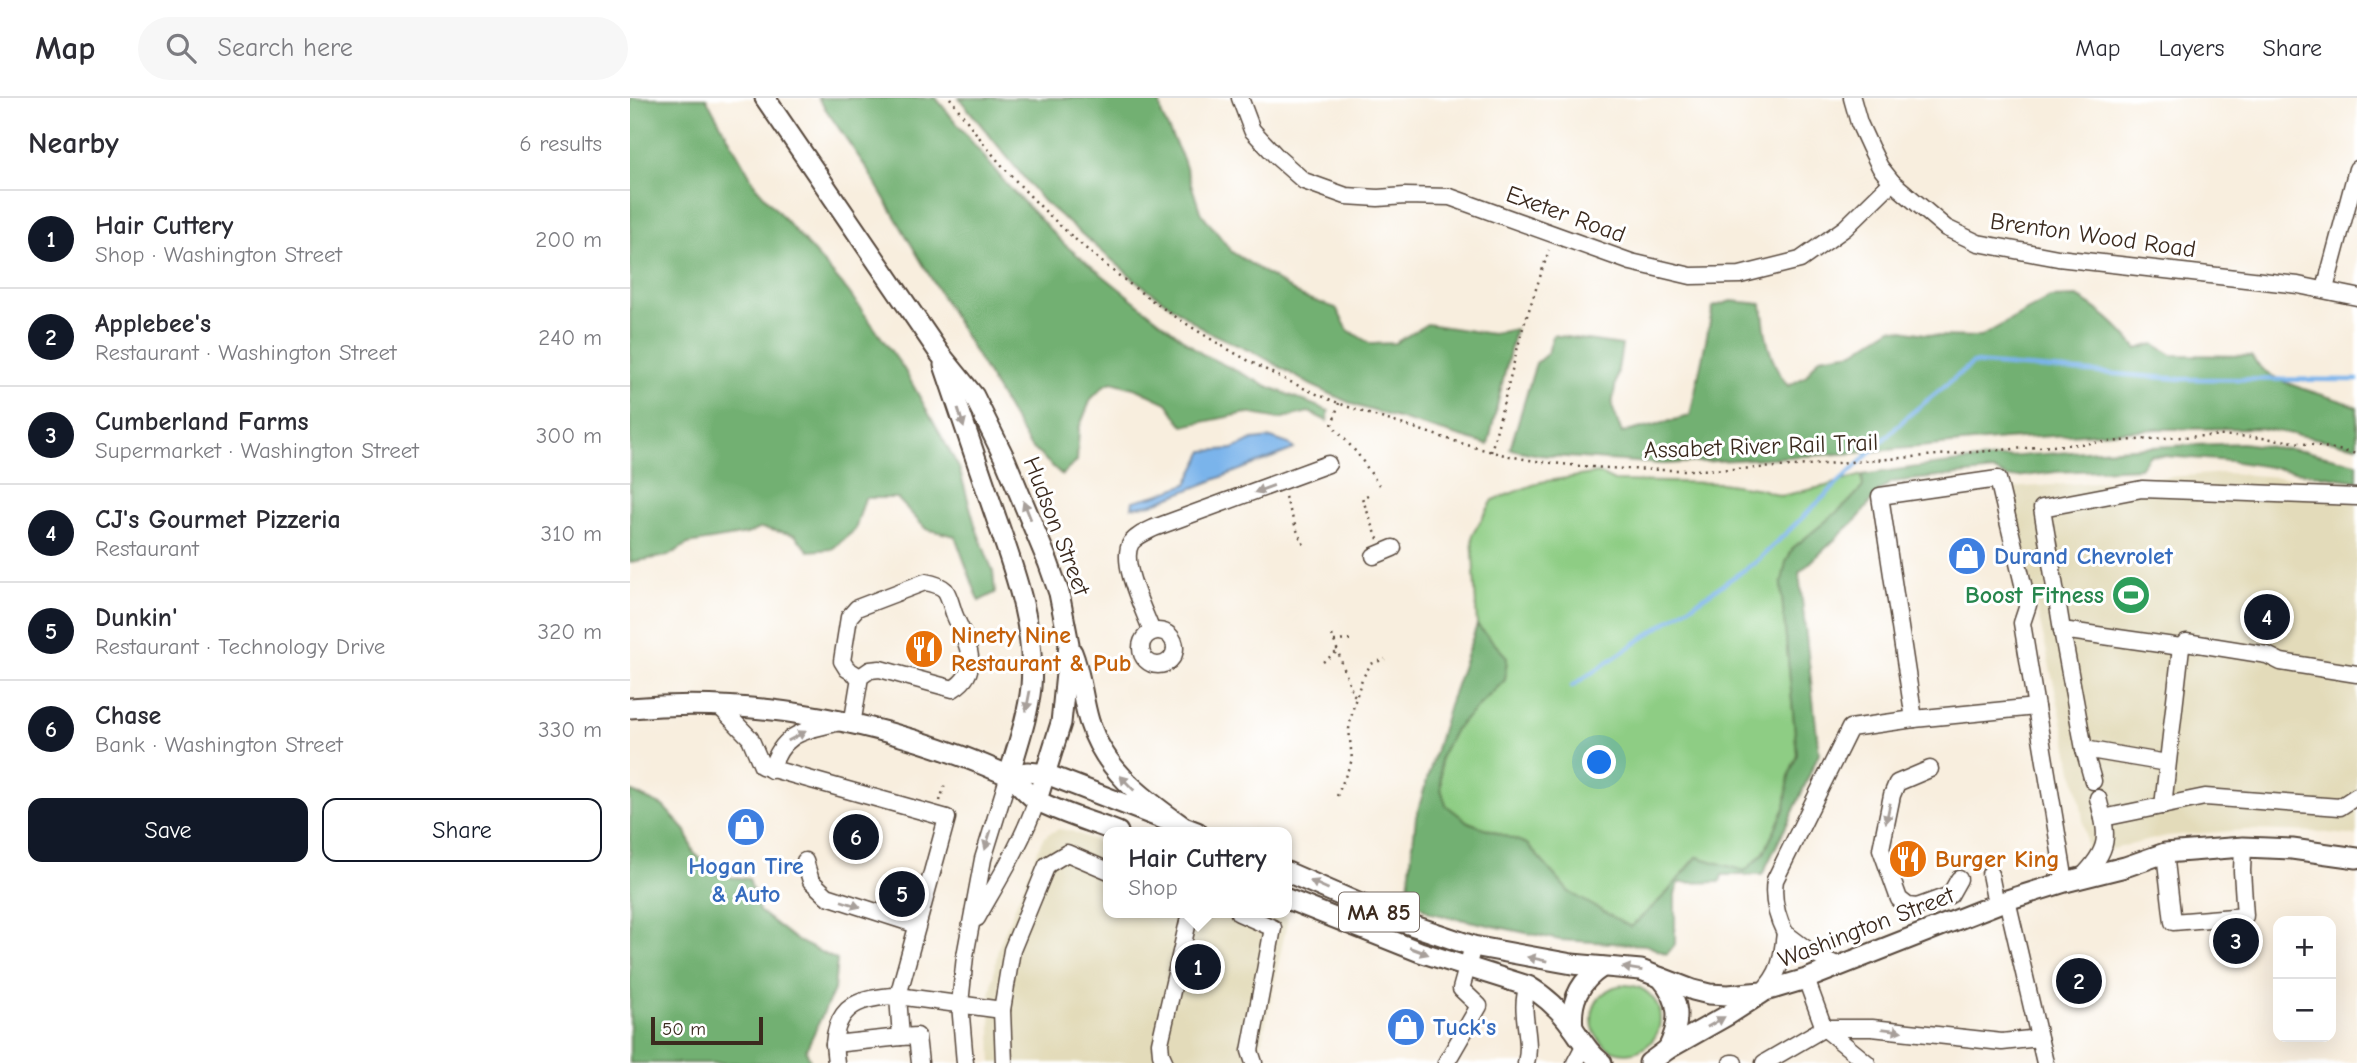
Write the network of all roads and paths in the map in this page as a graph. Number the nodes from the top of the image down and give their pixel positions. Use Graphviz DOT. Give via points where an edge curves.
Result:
graph roads {
  1 [pos="765,98"];
  2 [pos="950,98"];
  3 [pos="1240,98"];
  4 [pos="1852,98"];
  5 [pos="2357,169"];
  6 [pos="1892,182"];
  7 [pos="1554,235"];
  8 [pos="2325,289"];
  9 [pos="2357,297"];
  10 [pos="940,354"];
  11 [pos="1339,403"];
  12 [pos="1491,452"];
  13 [pos="2357,454"];
  14 [pos="1328,464"];
  15 [pos="1281,487"];
  16 [pos="1381,488"];
  17 [pos="1368,495"];
  18 [pos="2357,497"];
  19 [pos="1306,548"];
  20 [pos="1382,549"];
  21 [pos="2062,629"];
  22 [pos="1152,632"];
  23 [pos="1332,635"];
  24 [pos="1350,640"];
  25 [pos="1334,641"];
  26 [pos="1069,645"];
  27 [pos="2182,647"];
  28 [pos="1338,651"];
  29 [pos="1385,659"];
  30 [pos="1323,662"];
  31 [pos="2357,674"];
  32 [pos="860,677"];
  33 [pos="1357,696"];
  34 [pos="720,707"];
  35 [pos="2036,707"];
  36 [pos="630,708"];
  37 [pos="1914,719"];
  38 [pos="846,723"];
  39 [pos="2084,749"];
  40 [pos="2167,763"];
  41 [pos="1930,769"];
  42 [pos="771,770"];
  43 [pos="1046,774"];
  44 [pos="1009,775"];
  45 [pos="946,781"];
  46 [pos="2093,781"];
  47 [pos="1337,796"];
  48 [pos="2357,796"];
  49 [pos="2098,798"];
  50 [pos="1037,800"];
  51 [pos="2163,806"];
  52 [pos="935,814"];
  53 [pos="2103,818"];
  54 [pos="1105,827"];
  55 [pos="1184,827"];
  56 [pos="1186,827"];
  57 [pos="2243,847"];
  58 [pos="2165,853"];
  59 [pos="2357,858"];
  60 [pos="805,861"];
  61 [pos="1103,868"];
  62 [pos="1292,874"];
  63 [pos="1990,874"];
  64 [pos="1959,879"];
  65 [pos="2073,880"];
  66 [pos="1292,901"];
  67 [pos="2001,902"];
  68 [pos="1189,918"];
  69 [pos="1250,918"];
  70 [pos="917,925"];
  71 [pos="970,929"];
  72 [pos="1785,933"];
  73 [pos="1473,946"];
  74 [pos="1839,966"];
  75 [pos="1468,967"];
  76 [pos="1602,967"];
  77 [pos="1661,978"];
  78 [pos="1806,979"];
  79 [pos="1528,986"];
  80 [pos="1762,992"];
  81 [pos="898,996"];
  82 [pos="960,1004"];
  83 [pos="1002,1010"];
  84 [pos="1573,1028"];
  85 [pos="1824,1028"];
  86 [pos="901,1037"];
  87 [pos="2039,1038"];
  88 [pos="834,1044"];
  89 [pos="1580,1055"];
  90 [pos="1661,1057"];
  91 [pos="836,1063"];
  92 [pos="920,1063"];
  93 [pos="965,1063"];
  94 [pos="1004,1063"];
  95 [pos="1165,1063"];
  96 [pos="1254,1063"];
  97 [pos="1446,1063"];
  98 [pos="1526,1063"];
  99 [pos="1600,1063"];
  100 [pos="1764,1063"];
  101 [pos="1867,1063"];
  102 [pos="2045,1063"];
  1 -- 10 [label="main road, Hudson Street"];
  2 -- 11 [label="path, Assabet River Rail Trail" via="1005,169 1118,274 1189,326 1298,386"];
  3 -- 7 [label="street, Exeter Road" via="1252,130 1304,181 1346,196 1450,197"];
  4 -- 6 [label="street, Brenton Wood Road" via="1870,147"];
  5 -- 8 [label="street"];
  6 -- 7 [label="street, Exeter Road" via="1845,228 1800,260 1740,275 1690,276 1631,262"];
  6 -- 8 [label="street, Brenton Wood Road" via="1946,228 1978,243 2059,258"];
  7 -- 12 [label="path" via="1522,331"];
  8 -- 9 [label="street, Brenton Wood Road"];
  26 -- 10 [label="main road, Hudson Street, one-way" via="1059,593 1009,468 974,396"];
  10 -- 44 [label="main road, Hudson Street, one-way" via="1003,534 1028,630 1031,688"];
  11 -- 12 [label="path, Assabet River Rail Trail"];
  11 -- 16 [label="path" via="1332,425"];
  12 -- 13 [label="path, Assabet River Rail Trail" via="1553,464 1715,470 2234,436"];
  14 -- 22 [label="street, one-way" via="1140,535 1131,544 1129,570"];
  15 -- 19 [label="path"];
  17 -- 20 [label="path" via="1362,498"];
  18 -- 21 [label="street" via="2143,489 2042,508"];
  21 -- 27 [label="street"];
  21 -- 39 [label="street"];
  23 -- 25 [label="path"];
  24 -- 25 [label="path"];
  25 -- 28 [label="path"];
  26 -- 43 [label="main road, Hudson Street" via="1061,723"];
  56 -- 26 [label="main road, one-way" via="1124,781 1102,751 1088,719"];
  27 -- 31 [label="street" via="2186,642"];
  27 -- 40 [label="street"];
  28 -- 30 [label="path"];
  28 -- 33 [label="path"];
  29 -- 33 [label="path" via="1365,671"];
  32 -- 32 [label="street" via="842,661 849,617 857,608 925,582 944,590 971,655 963,683 953,690 880,669"];
  32 -- 38 [label="street"];
  33 -- 47 [label="path" via="1349,729 1352,760"];
  34 -- 36 [label="main road"];
  34 -- 38 [label="main road"];
  34 -- 42 [label="street" via="746,732 762,766"];
  35 -- 37 [label="street"];
  35 -- 37 [label="street" via="2022,623 2028,605 1998,479 1880,496"];
  35 -- 65 [label="street"];
  37 -- 72 [label="street" via="1850,728 1774,880 1776,916"];
  42 -- 38 [label="street, one-way" via="776,754 789,739"];
  38 -- 44 [label="main road" via="930,746"];
  39 -- 40 [label="street"];
  39 -- 46 [label="street"];
  40 -- 51 [label="street"];
  41 -- 64 [label="street, one-way" via="1897,783 1881,849 1899,899 1908,906 1950,895"];
  42 -- 52 [label="street"];
  43 -- 44 [label="main road"];
  43 -- 50 [label="main road, Hudson Street"];
  43 -- 55 [label="main road"];
  44 -- 50 [label="main road"];
  44 -- 71 [label="street, one-way" via="983,859"];
  45 -- 52 [label="path"];
  48 -- 51 [label="street" via="2340,807 2205,797"];
  49 -- 53 [label="street"];
  50 -- 54 [label="main road"];
  50 -- 71 [label="street" via="1010,863"];
  51 -- 53 [label="street"];
  52 -- 70 [label="street" via="947,818"];
  53 -- 65 [label="street" via="2104,850 2095,864"];
  57 -- 58 [label="main road, Washington Street / MA 85"];
  57 -- 58 [label="street" via="2245,916 2173,922"];
  57 -- 59 [label="main road, Washington Street / MA 85"];
  58 -- 65 [label="main road, Washington Street / MA 85"];
  60 -- 70 [label="street, one-way" via="811,881 827,895"];
  61 -- 83 [label="street" via="1068,853 1047,865 1013,950"];
  73 -- 62 [label="main road, Washington Street / MA 85, one-way" via="1408,924"];
  63 -- 67 [label="street"];
  65 -- 67 [label="main road, Washington Street / MA 85"];
  66 -- 75 [label="main road, MA 85, one-way"];
  67 -- 74 [label="main road, Washington Street / MA 85"];
  67 -- 87 [label="street"];
  68 -- 95 [label="street" via="1160,1043"];
  69 -- 96 [label="street" via="1273,928 1250,1051"];
  70 -- 81 [label="street"];
  71 -- 82 [label="street"];
  72 -- 74 [label="street"];
  72 -- 80 [label="street" via="1775,978"];
  73 -- 75 [label="street"];
  76 -- 73 [label="main road, Washington Street / MA 85, one-way"];
  74 -- 78 [label="main road, Washington Street / MA 85"];
  75 -- 79 [label="main road, MA 85"];
  75 -- 97 [label="street" via="1461,989 1479,1006"];
  77 -- 76 [label="main road, Washington Street / MA 85, one-way" via="1641,970"];
  76 -- 84 [label="main road" via="1577,992"];
  77 -- 80 [label="main road, Washington Street / MA 85" via="1709,994"];
  77 -- 90 [label="main road, Washington Street" via="1674,997 1677,1014 1676,1032"];
  78 -- 80 [label="main road, Washington Street / MA 85"];
  78 -- 85 [label="street"];
  79 -- 84 [label="main road, MA 85"];
  79 -- 98 [label="street" via="1523,999 1529,1043"];
  90 -- 80 [label="main road, Washington Street / MA 85, one-way"];
  81 -- 82 [label="street"];
  81 -- 86 [label="street"];
  81 -- 88 [label="street" via="871,997 851,1005 835,1028"];
  82 -- 83 [label="street"];
  82 -- 93 [label="street"];
  83 -- 94 [label="street"];
  84 -- 89 [label="main road, MA 85"];
  85 -- 87 [label="street, one-way" via="1872,1028 2002,1042"];
  85 -- 100 [label="street"];
  85 -- 101 [label="street"];
  86 -- 88 [label="street"];
  86 -- 92 [label="street" via="917,1036"];
  87 -- 102 [label="street"];
  88 -- 91 [label="street"];
  89 -- 99 [label="main road, MA 85"];
}
